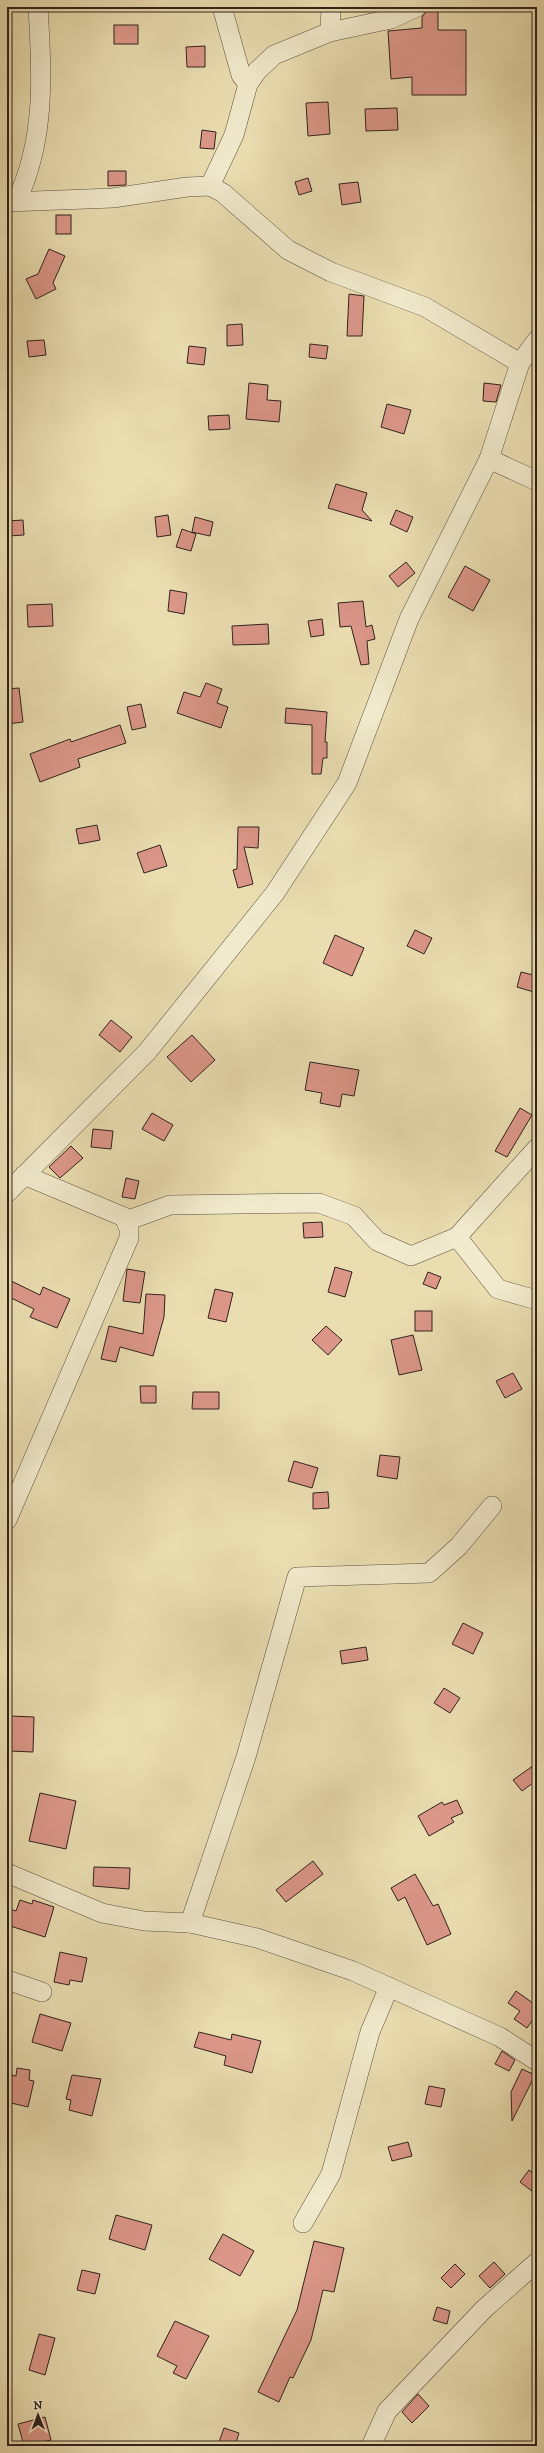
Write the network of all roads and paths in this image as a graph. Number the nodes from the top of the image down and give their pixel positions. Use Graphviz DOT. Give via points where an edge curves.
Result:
graph roads {
  1 [pos="38,7"];
  2 [pos="222,7"];
  3 [pos="331,7"];
  4 [pos="417,7"];
  5 [pos="330,32"];
  6 [pos="248,84"];
  7 [pos="210,186"];
  8 [pos="12,201"];
  9 [pos="537,340"];
  10 [pos="520,363"];
  11 [pos="489,459"];
  12 [pos="537,481"];
  13 [pos="537,1148"];
  14 [pos="24,1175"];
  15 [pos="7,1193"];
  16 [pos="126,1220"];
  17 [pos="457,1237"];
  18 [pos="537,1300"];
  19 [pos="492,1506"];
  20 [pos="7,1520"];
  21 [pos="7,1873"];
  22 [pos="190,1923"];
  23 [pos="7,1980"];
  24 [pos="389,1988"];
  25 [pos="42,1992"];
  26 [pos="537,2061"];
  27 [pos="303,2223"];
  28 [pos="537,2262"];
  29 [pos="371,2446"];
  1 -- 8 [label="street" via="42,69 38,134 30,174"];
  2 -- 6 [label="street" via="241,75"];
  3 -- 5 [label="street"];
  4 -- 5 [label="street" via="391,19"];
  5 -- 6 [label="street" via="274,55"];
  6 -- 7 [label="street" via="234,135"];
  7 -- 8 [label="street" via="161,190 113,198"];
  7 -- 10 [label="street" via="223,193 288,250 332,272 425,307"];
  9 -- 10 [label="street"];
  10 -- 11 [label="street"];
  11 -- 12 [label="street"];
  11 -- 14 [label="street" via="410,619 347,783 275,893 147,1052"];
  13 -- 17 [label="street"];
  14 -- 15 [label="street"];
  14 -- 16 [label="street"];
  16 -- 17 [label="street" via="170,1205 319,1203 354,1216 377,1241 411,1256"];
  16 -- 20 [label="street" via="129,1238"];
  17 -- 18 [label="street" via="498,1290"];
  19 -- 22 [label="street" via="459,1546 429,1573 298,1577 246,1757"];
  21 -- 22 [label="street" via="102,1913 144,1921"];
  22 -- 24 [label="street" via="257,1938 353,1971"];
  23 -- 25 [label="street"];
  24 -- 26 [label="street" via="500,2037"];
  24 -- 27 [label="street" via="370,2032 331,2174"];
  28 -- 29 [label="street" via="484,2309 387,2411"];
}
